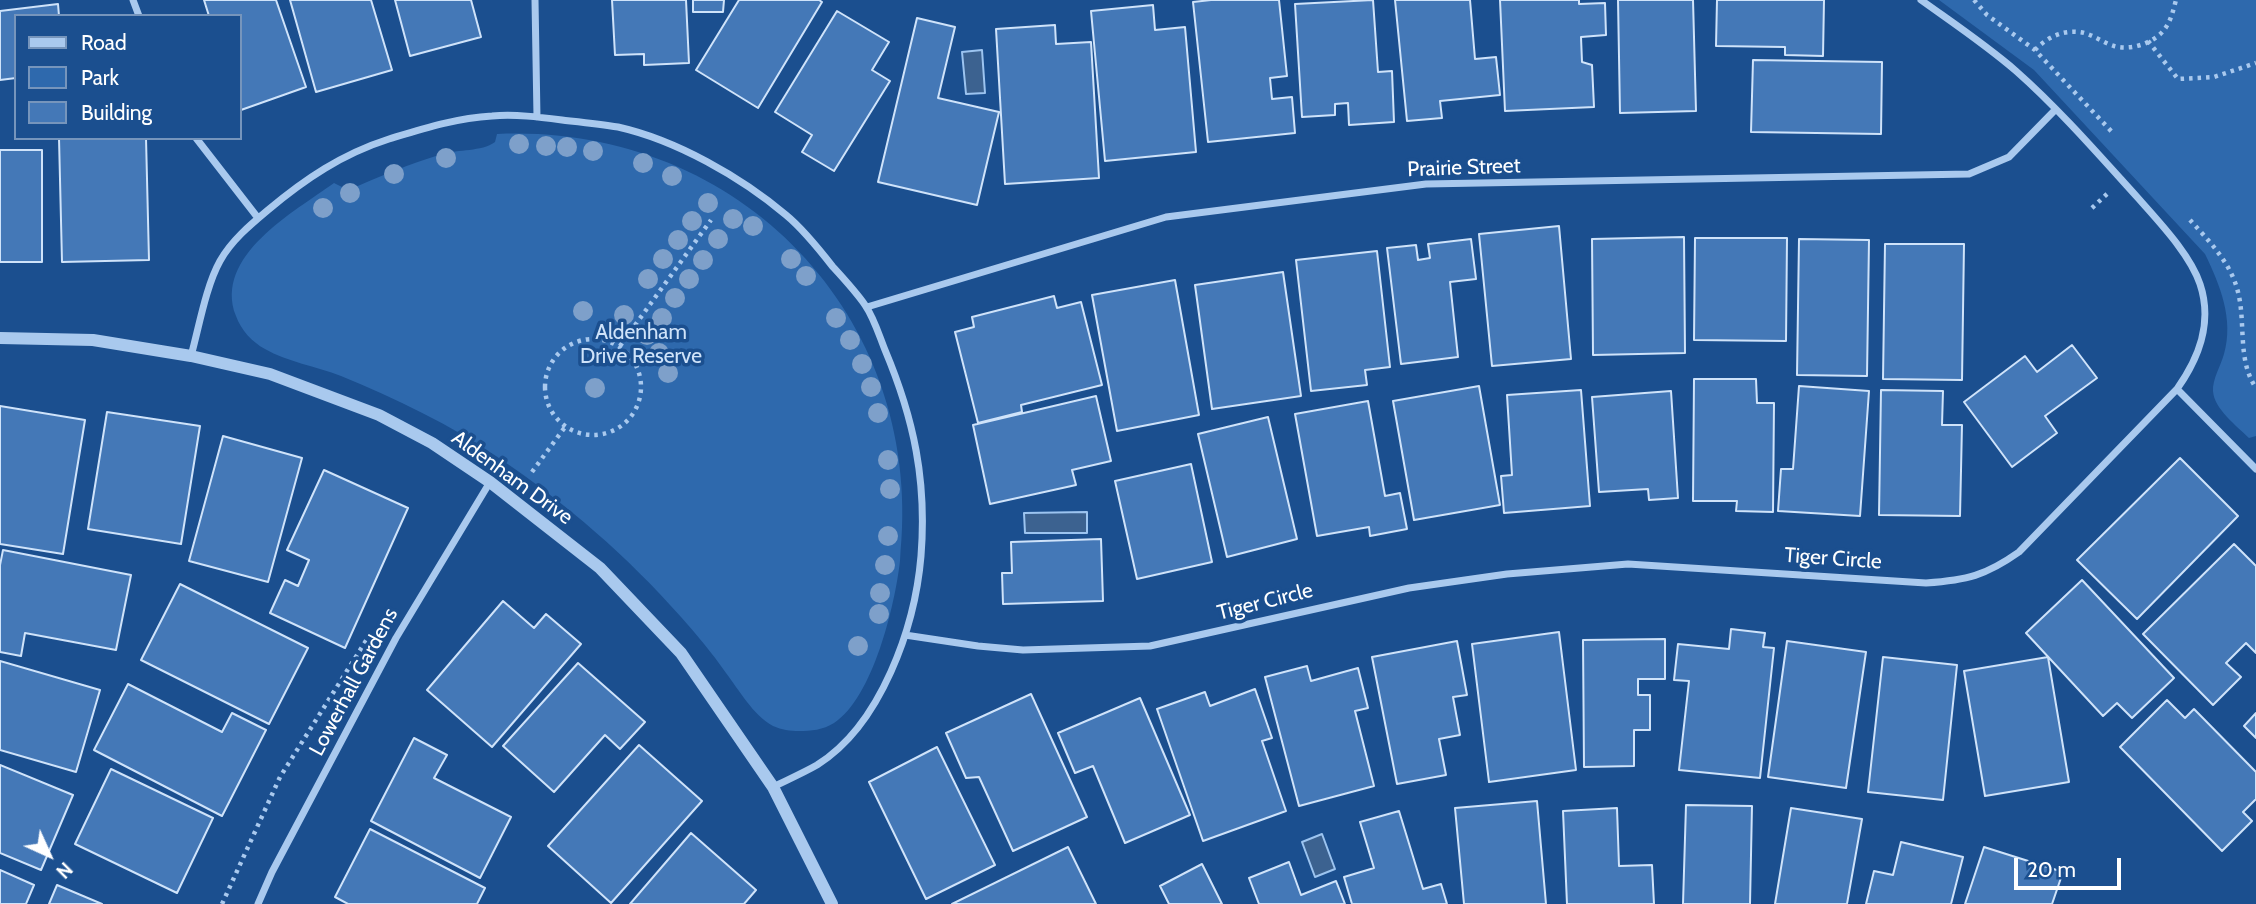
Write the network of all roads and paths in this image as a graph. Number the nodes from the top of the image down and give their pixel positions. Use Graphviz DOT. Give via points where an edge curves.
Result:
graph roads {
  1 [pos="535,0"];
  2 [pos="1922,0"];
  3 [pos="1974,0"];
  4 [pos="2176,0"];
  5 [pos="2148,41"];
  6 [pos="2256,62"];
  7 [pos="2055,110"];
  8 [pos="537,117"];
  9 [pos="198,140"];
  10 [pos="258,218"];
  11 [pos="711,220"];
  12 [pos="867,307"];
  13 [pos="0,338"];
  14 [pos="620,346"];
  15 [pos="191,355"];
  16 [pos="2177,389"];
  17 [pos="565,427"];
  18 [pos="2256,469"];
  19 [pos="531,472"];
  20 [pos="490,482"];
  21 [pos="370,635"];
  22 [pos="905,635"];
  23 [pos="773,787"];
  24 [pos="222,904"];
  25 [pos="258,904"];
  26 [pos="832,904"];
  1 -- 8 [label="street"];
  2 -- 7 [label="street, Tiger Circle" via="2016,71"];
  3 -- 5 [label="path" via="2035,50 2046,39 2080,32 2116,47 2136,47"];
  4 -- 5 [label="path" via="2163,33"];
  5 -- 6 [label="path" via="2178,79 2214,77"];
  7 -- 12 [label="street, Prairie Street" via="2010,157 1969,174 1426,184 1166,217"];
  7 -- 16 [label="street, Tiger Circle" via="2161,224 2200,284 2203,342"];
  8 -- 10 [label="street" via="491,116 446,123 367,146 318,170"];
  8 -- 12 [label="street" via="618,127 690,153 788,216"];
  9 -- 10 [label="street"];
  10 -- 15 [label="street" via="238,237 213,274"];
  11 -- 14 [label="path"];
  12 -- 22 [label="street" via="903,394 919,459 919,579"];
  13 -- 15 [label="street, Aldenham Drive" via="93,340"];
  14 -- 17 [label="path" via="584,339 566,346 553,359 545,377 545,396"];
  14 -- 17 [label="path" via="640,373 640,398 633,414 607,433 582,434"];
  15 -- 20 [label="street, Aldenham Drive" via="270,374 379,415"];
  16 -- 18 [label="street"];
  16 -- 22 [label="street, Tiger Circle" via="2019,552 1993,570 1961,581 1926,583 1628,564 1409,588 1150,646 1023,650"];
  17 -- 19 [label="path"];
  20 -- 23 [label="street, Aldenham Drive" via="600,568 681,653"];
  20 -- 25 [label="street, Lowerhall Gardens" via="396,638"];
  21 -- 24 [label="path" via="280,777"];
  22 -- 23 [label="street" via="887,678 842,744 818,764"];
  23 -- 26 [label="street, Aldenham Drive"];
}
